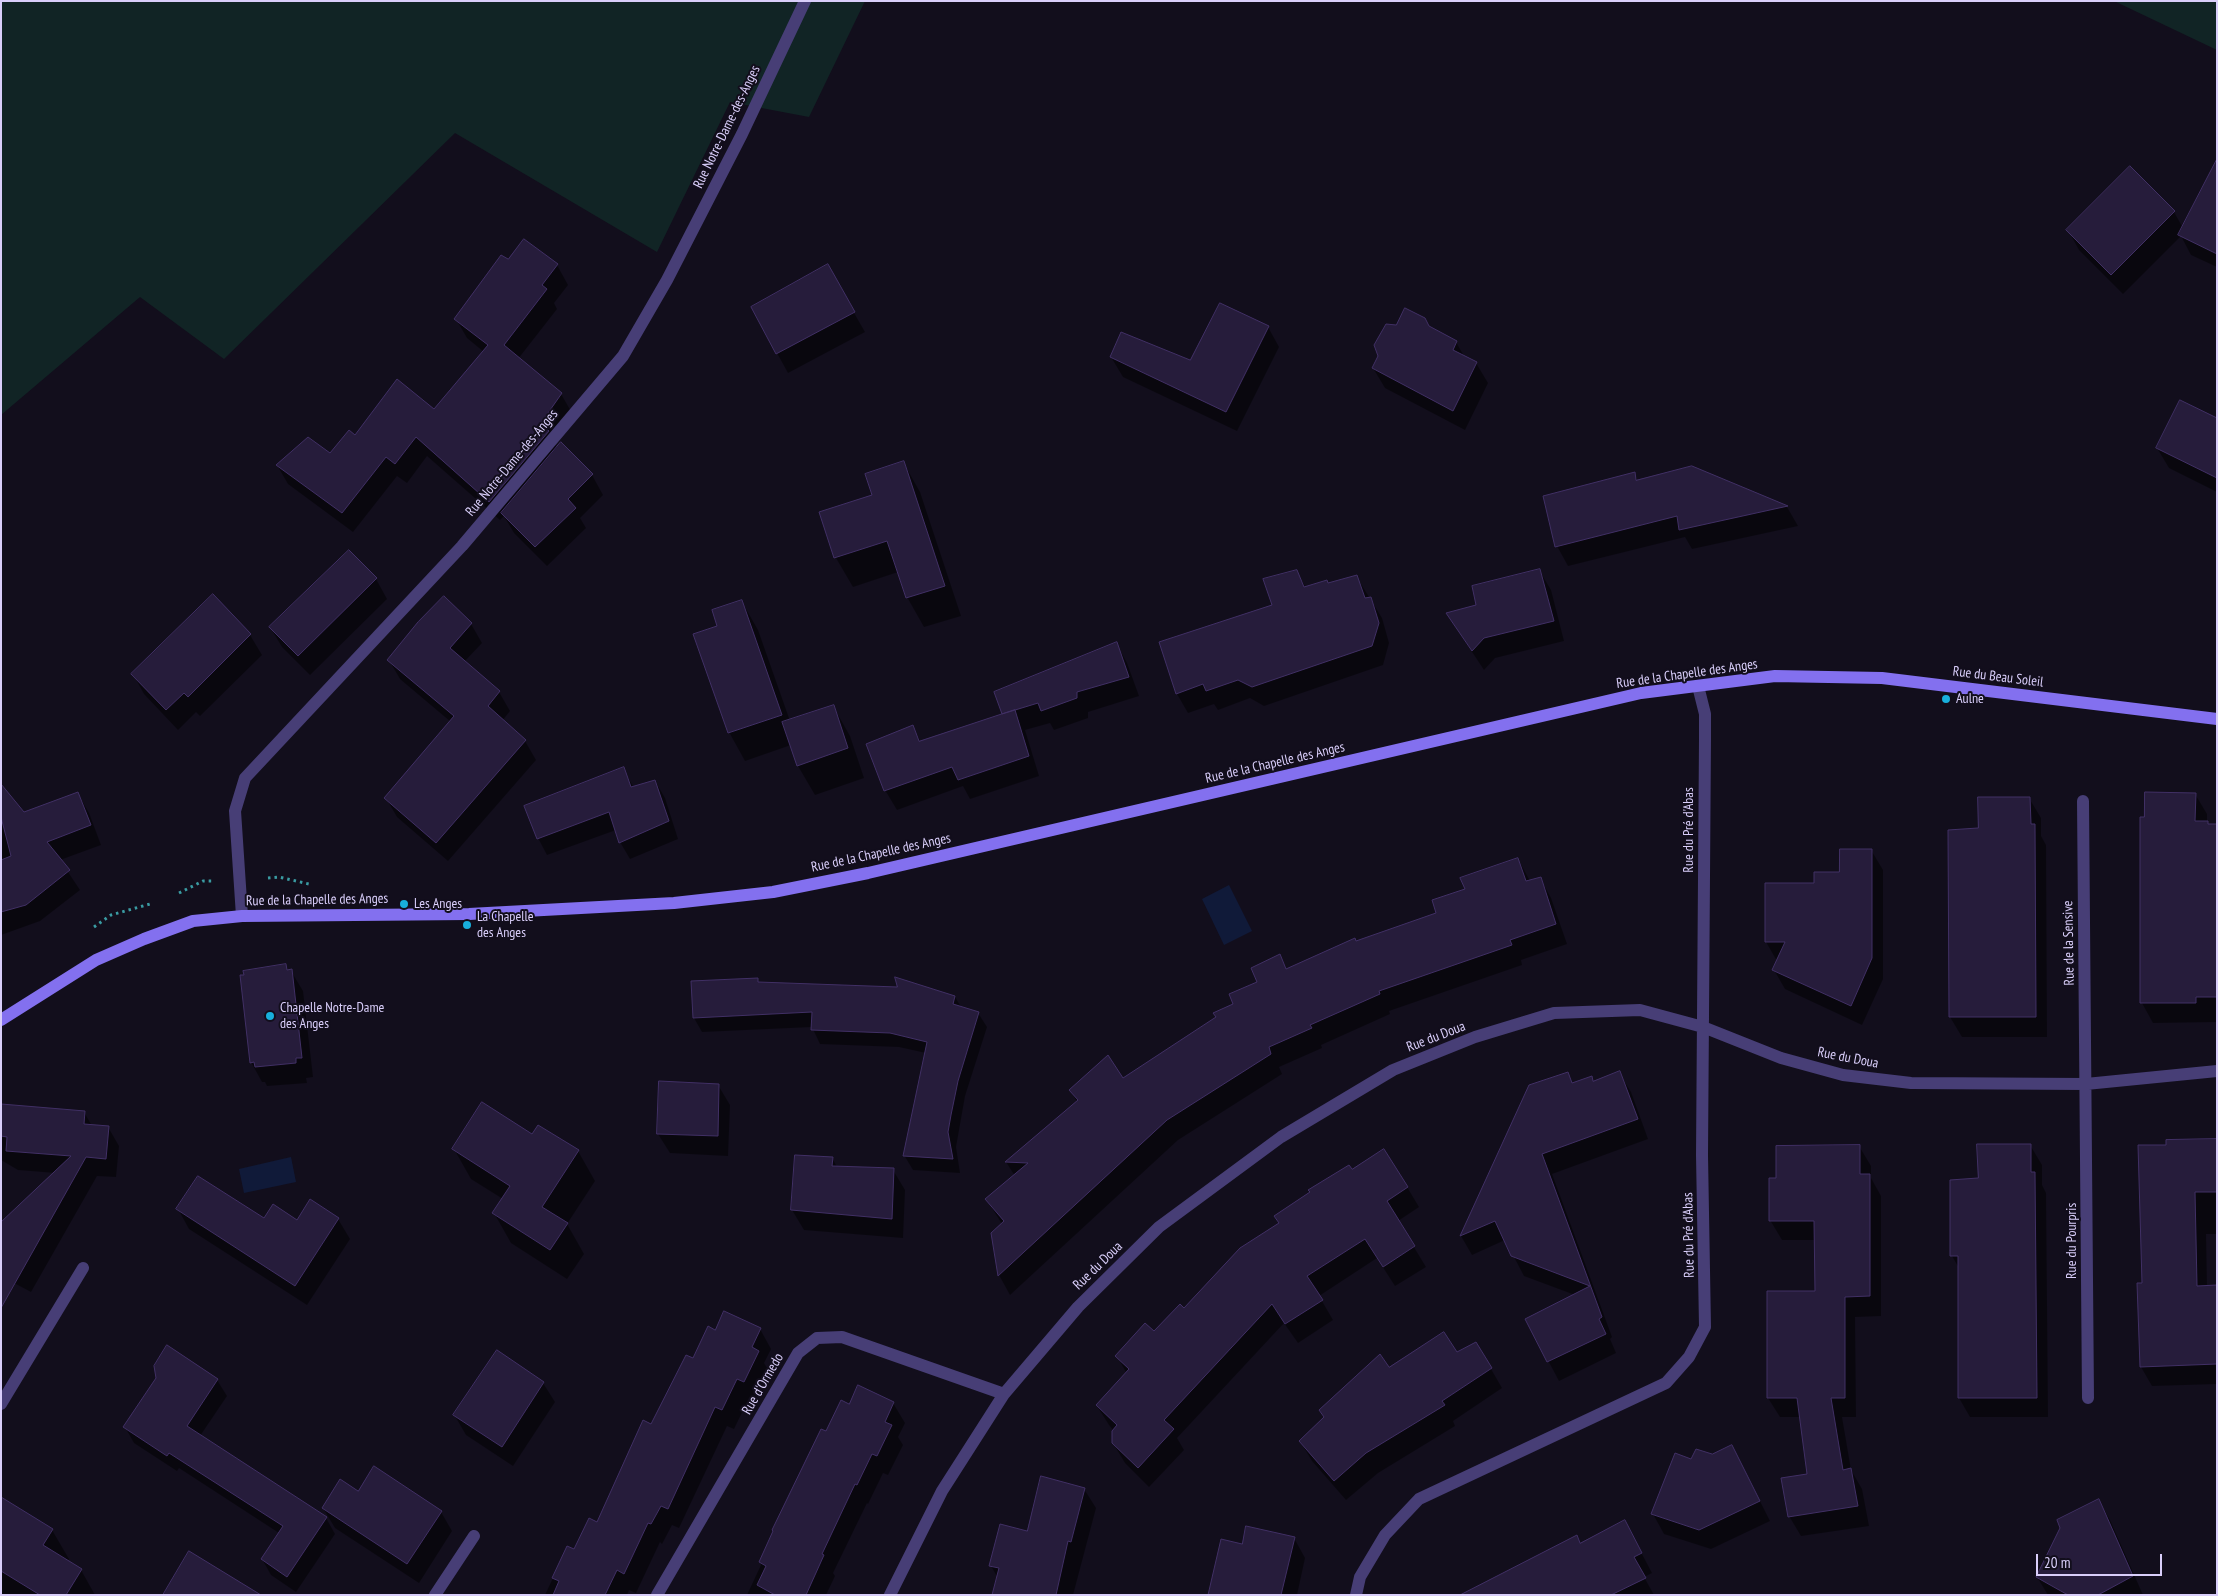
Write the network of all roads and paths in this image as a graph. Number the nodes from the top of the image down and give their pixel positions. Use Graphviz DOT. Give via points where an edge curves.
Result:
graph roads {
  1 [pos="805,1"];
  2 [pos="1775,676"];
  3 [pos="1698,686"];
  4 [pos="2217,719"];
  5 [pos="2083,801"];
  6 [pos="242,916"];
  7 [pos="1,1020"];
  8 [pos="1703,1027"];
  9 [pos="2217,1071"];
  10 [pos="2086,1084"];
  11 [pos="83,1268"];
  12 [pos="1004,1394"];
  13 [pos="2088,1398"];
  14 [pos="1,1404"];
  15 [pos="474,1536"];
  16 [pos="435,1595"];
  17 [pos="657,1595"];
  18 [pos="890,1595"];
  19 [pos="1356,1595"];
  1 -- 6 [label="street, Rue Notre-Dame-des-Anges" via="742,134 667,280 623,356 462,546 244,778 235,811"];
  2 -- 3 [label="main road, Rue de la Chapelle des Anges"];
  2 -- 4 [label="main road, Rue du Beau Soleil" via="1882,678"];
  3 -- 6 [label="main road, Rue de la Chapelle des Anges" via="1641,693 868,873 773,892 674,903 469,914"];
  3 -- 8 [label="street, Rue du Pré d'Abas" via="1705,714"];
  5 -- 10 [label="street, Rue de la Sensive"];
  6 -- 7 [label="main road, Rue de la Chapelle des Anges" via="193,920 144,938 96,960"];
  8 -- 10 [label="street, Rue du Doua" via="1781,1058 1843,1075 1911,1083"];
  8 -- 12 [label="street, Rue du Doua" via="1640,1010 1554,1013 1475,1037 1393,1070 1280,1137 1159,1227 1078,1307"];
  8 -- 19 [label="street, Rue du Pré d'Abas" via="1705,1327 1689,1357 1666,1383 1419,1498 1385,1535 1360,1577"];
  9 -- 10 [label="street, Rue du Doua"];
  10 -- 13 [label="street, Rue du Pourpris"];
  11 -- 14 [label="street"];
  12 -- 17 [label="street, Rue d'Ormedo" via="842,1336 817,1338 798,1353"];
  12 -- 18 [label="street, Rue du Doua" via="942,1491"];
  15 -- 16 [label="street"];
}
